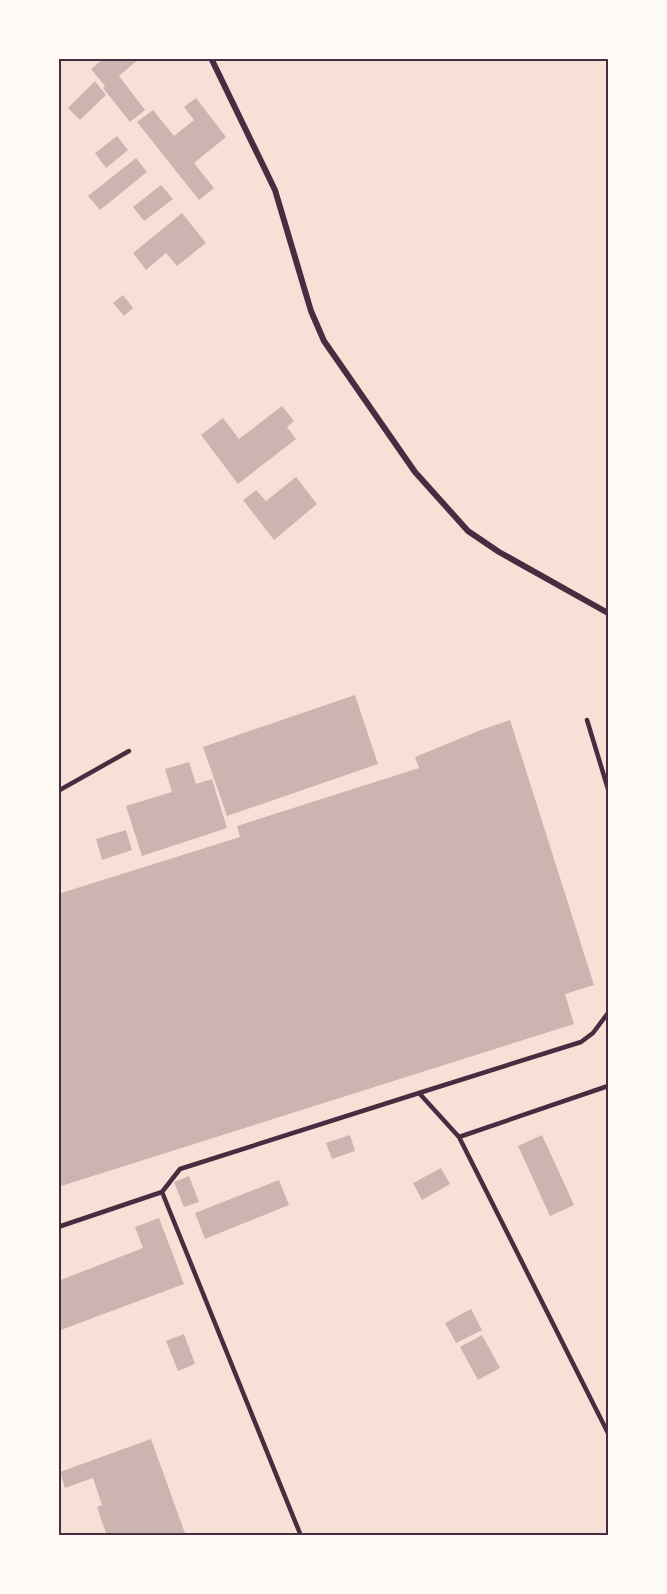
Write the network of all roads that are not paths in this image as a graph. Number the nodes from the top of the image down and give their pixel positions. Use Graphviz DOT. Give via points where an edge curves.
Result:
graph roads {
  1 [pos="211,58"];
  2 [pos="609,613"];
  3 [pos="587,720"];
  4 [pos="129,751"];
  5 [pos="609,789"];
  6 [pos="58,791"];
  7 [pos="609,1013"];
  8 [pos="609,1086"];
  9 [pos="419,1093"];
  10 [pos="459,1137"];
  11 [pos="162,1192"];
  12 [pos="58,1227"];
  13 [pos="609,1433"];
  14 [pos="301,1536"];
  1 -- 2 [label="street" via="275,190 310,311 324,341 409,463 468,531"];
  3 -- 5 [label="lane"];
  4 -- 6 [label="lane"];
  7 -- 9 [label="lane" via="581,1042"];
  8 -- 10 [label="lane"];
  9 -- 10 [label="lane"];
  9 -- 11 [label="lane" via="180,1169"];
  10 -- 13 [label="lane"];
  11 -- 12 [label="lane"];
  11 -- 14 [label="lane"];
}
